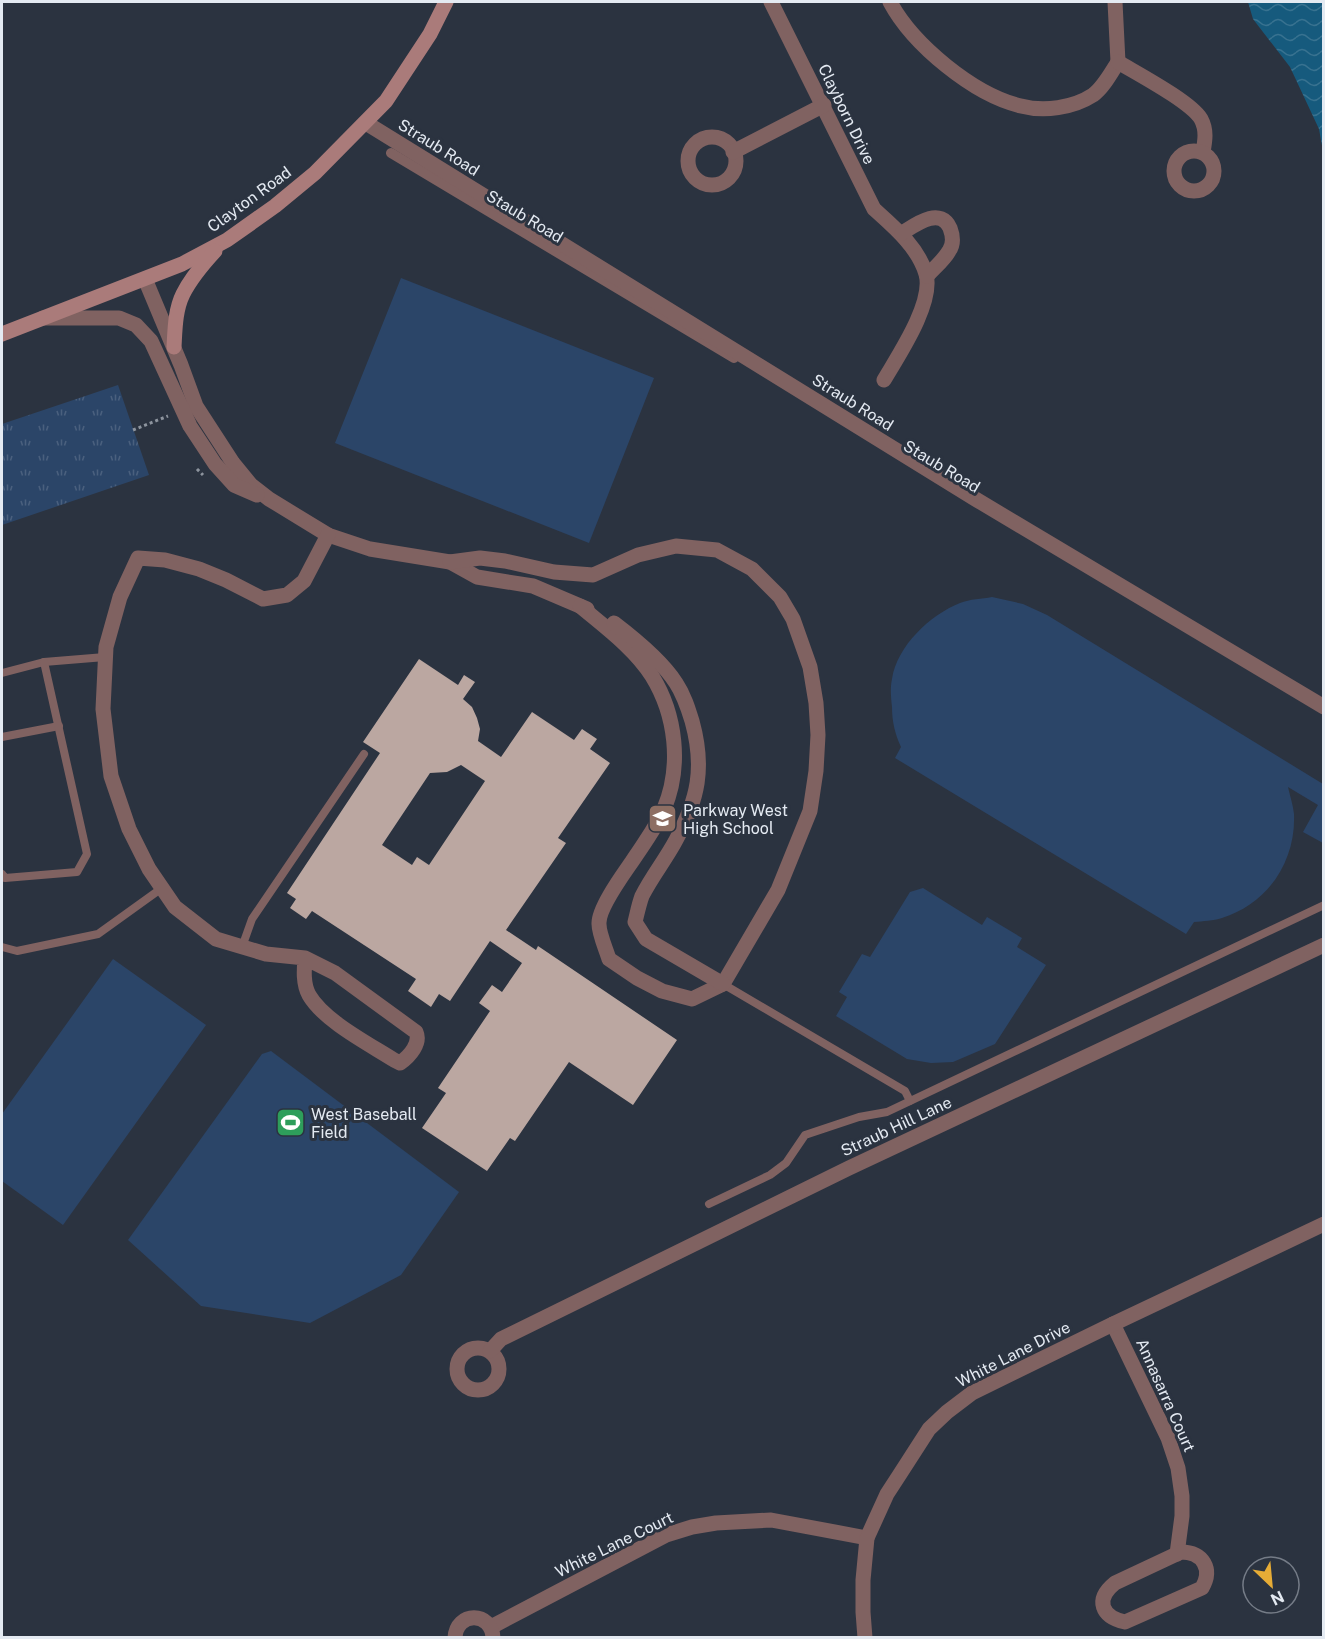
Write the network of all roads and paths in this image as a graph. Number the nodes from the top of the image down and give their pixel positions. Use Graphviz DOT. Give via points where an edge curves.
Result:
graph roads {
  1 [pos="446,2"];
  2 [pos="771,2"];
  3 [pos="890,2"];
  4 [pos="1115,2"];
  5 [pos="1118,62"];
  6 [pos="824,105"];
  7 [pos="366,123"];
  8 [pos="734,152"];
  9 [pos="1203,152"];
  10 [pos="391,153"];
  11 [pos="902,234"];
  12 [pos="225,241"];
  13 [pos="927,276"];
  14 [pos="145,279"];
  15 [pos="43,318"];
  16 [pos="2,334"];
  17 [pos="174,347"];
  18 [pos="884,380"];
  19 [pos="175,414"];
  20 [pos="133,430"];
  21 [pos="269,499"];
  22 [pos="328,535"];
  23 [pos="450,562"];
  24 [pos="580,606"];
  25 [pos="105,657"];
  26 [pos="44,662"];
  27 [pos="2,673"];
  28 [pos="1323,709"];
  29 [pos="58,726"];
  30 [pos="2,737"];
  31 [pos="364,754"];
  32 [pos="2,874"];
  33 [pos="162,888"];
  34 [pos="1323,904"];
  35 [pos="1323,945"];
  36 [pos="2,947"];
  37 [pos="242,947"];
  38 [pos="305,958"];
  39 [pos="723,984"];
  40 [pos="910,1101"];
  41 [pos="710,1204"];
  42 [pos="1323,1224"];
  43 [pos="1113,1324"];
  44 [pos="490,1352"];
  45 [pos="867,1538"];
  46 [pos="1177,1554"];
  47 [pos="492,1632"];
  48 [pos="455,1638"];
  49 [pos="865,1638"];
  1 -- 7 [label="main road, Clayton Road" via="386,102"];
  2 -- 6 [label="street, Clayborn Drive"];
  3 -- 5 [label="street" via="918,41 940,61 976,86 1022,106 1039,109 1079,102 1095,94"];
  4 -- 5 [label="street"];
  5 -- 9 [label="street" via="1192,108 1202,120"];
  6 -- 8 [label="street"];
  6 -- 11 [label="street, Clayborn Drive" via="874,209"];
  7 -- 12 [label="main road, Clayton Road" via="291,193"];
  7 -- 28 [label="street, Straub Road"];
  10 -- 28 [label="street, Staub Road"];
  11 -- 13 [label="street, Clayborn Drive"];
  11 -- 13 [label="street" via="932,217 948,225 953,241 951,250"];
  12 -- 14 [label="main road, Clayton Road"];
  12 -- 17 [label="main road" via="200,267 182,296"];
  13 -- 18 [label="street" via="916,325"];
  14 -- 15 [label="main road, Clayton Road"];
  14 -- 17 [label="street"];
  15 -- 16 [label="main road, Clayton Road"];
  15 -- 21 [label="street" via="119,318 136,325 151,341 190,426 215,464 234,485"];
  17 -- 21 [label="street" via="196,406 233,463"];
  19 -- 20 [label="path"];
  21 -- 22 [label="street"];
  22 -- 23 [label="street" via="370,549"];
  22 -- 25 [label="street" via="304,581 287,595 263,599 199,569 138,558 120,597"];
  23 -- 24 [label="street" via="477,577 533,586"];
  23 -- 39 [label="street" via="480,558 593,575 638,555 675,546 717,550 752,569 780,597 793,619 810,667 818,735 816,771 810,810 778,890"];
  24 -- 39 [label="street" via="609,619 634,638 676,682 688,706 698,742 699,764 692,805 642,897 635,922 646,939"];
  24 -- 39 [label="street" via="626,646 651,675 663,697 675,752 664,809 608,897 599,922 609,959 662,992 692,999"];
  25 -- 26 [label="lane"];
  25 -- 33 [label="street" via="103,709 111,776 129,829"];
  26 -- 27 [label="lane"];
  26 -- 29 [label="lane"];
  29 -- 30 [label="lane"];
  29 -- 32 [label="lane" via="87,854 77,872 5,878"];
  31 -- 37 [label="lane" via="252,919"];
  33 -- 36 [label="lane" via="98,934 17,951"];
  33 -- 37 [label="street" via="175,907 216,939"];
  34 -- 40 [label="lane"];
  35 -- 44 [label="street, Straub Hill Lane" via="849,1168 501,1339"];
  37 -- 38 [label="street"];
  38 -- 38 [label="street" via="335,973 416,1032 418,1041 406,1059 400,1063 394,1060 320,1009 308,993"];
  39 -- 40 [label="lane" via="905,1091"];
  40 -- 41 [label="lane" via="887,1112 805,1135 786,1163 770,1175"];
  42 -- 43 [label="street, White Lane Drive"];
  43 -- 45 [label="street, White Lane Drive" via="972,1392 947,1412 929,1429 887,1494"];
  43 -- 46 [label="street, Annasarra Court" via="1168,1438 1178,1468 1182,1506"];
  45 -- 47 [label="street, White Lane Court" via="771,1520 692,1527 666,1535"];
  45 -- 49 [label="street, White Lane Drive" via="863,1580"];
  46 -- 46 [label="street" via="1108,1589 1103,1599 1106,1612 1125,1622 1202,1588 1207,1574 1202,1560 1189,1552"];
  47 -- 48 [label="street, White Lane Court" via="482,1619 470,1618 460,1623"];
}
